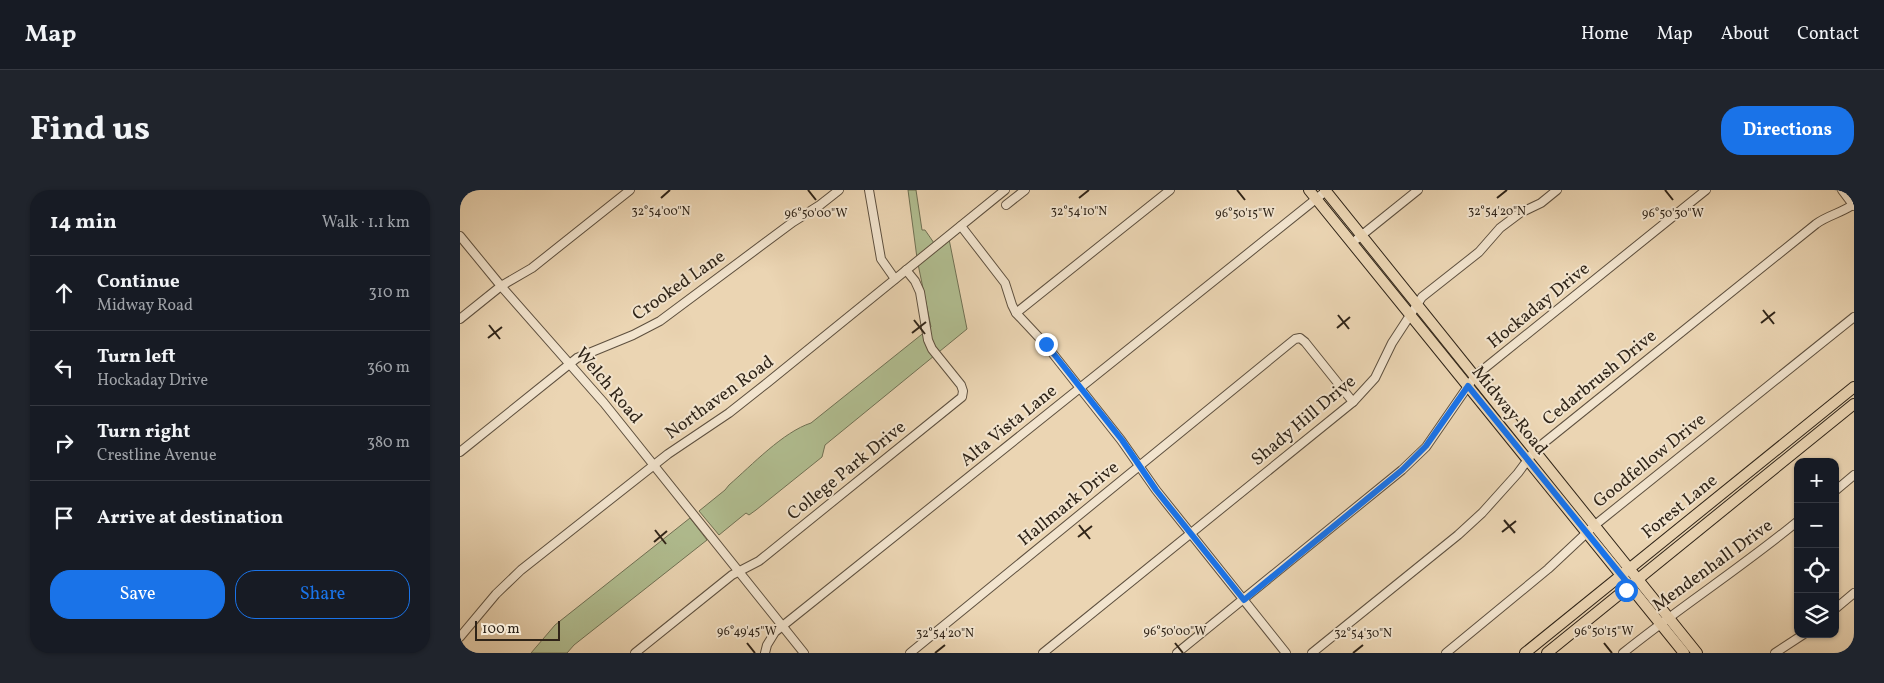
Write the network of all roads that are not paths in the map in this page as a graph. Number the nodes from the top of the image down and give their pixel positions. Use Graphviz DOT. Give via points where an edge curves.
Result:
graph roads {
  1 [pos="630,190"];
  2 [pos="839,190"];
  3 [pos="869,190"];
  4 [pos="1005,190"];
  5 [pos="1170,190"];
  6 [pos="1309,190"];
  7 [pos="1325,190"];
  8 [pos="1418,190"];
  9 [pos="1557,190"];
  10 [pos="1706,190"];
  11 [pos="1842,190"];
  12 [pos="1023,191"];
  13 [pos="1316,199"];
  14 [pos="1006,205"];
  15 [pos="1854,205"];
  16 [pos="961,226"];
  17 [pos="460,236"];
  18 [pos="1362,236"];
  19 [pos="1352,243"];
  20 [pos="906,270"];
  21 [pos="895,279"];
  22 [pos="501,286"];
  23 [pos="1417,304"];
  24 [pos="1016,313"];
  25 [pos="1410,316"];
  26 [pos="1854,317"];
  27 [pos="460,319"];
  28 [pos="570,364"];
  29 [pos="1475,376"];
  30 [pos="1468,386"];
  31 [pos="1854,386"];
  32 [pos="1080,388"];
  33 [pos="1353,402"];
  34 [pos="1854,404"];
  35 [pos="1535,450"];
  36 [pos="460,452"];
  37 [pos="1528,460"];
  38 [pos="654,465"];
  39 [pos="1139,466"];
  40 [pos="1854,475"];
  41 [pos="1839,488"];
  42 [pos="1794,524"];
  43 [pos="1595,525"];
  44 [pos="1587,533"];
  45 [pos="1190,534"];
  46 [pos="738,571"];
  47 [pos="1626,572"];
  48 [pos="1634,583"];
  49 [pos="1854,593"];
  50 [pos="1244,600"];
  51 [pos="1839,605"];
  52 [pos="1664,620"];
  53 [pos="783,626"];
  54 [pos="460,637"];
  55 [pos="1798,638"];
  56 [pos="635,653"];
  57 [pos="765,653"];
  58 [pos="804,653"];
  59 [pos="910,653"];
  60 [pos="1043,653"];
  61 [pos="1177,653"];
  62 [pos="1286,653"];
  63 [pos="1312,653"];
  64 [pos="1446,653"];
  65 [pos="1525,653"];
  66 [pos="1548,653"];
  67 [pos="1623,653"];
  68 [pos="1684,653"];
  69 [pos="1697,653"];
  70 [pos="1775,653"];
  1 -- 22 [label="street" via="532,268"];
  2 -- 28 [label="street, Crooked Lane" via="660,321"];
  3 -- 21 [label="street" via="881,259"];
  4 -- 16 [label="street, Northaven Road"];
  5 -- 24 [label="street"];
  6 -- 13 [label="main road, Midway Road"];
  7 -- 13 [label="street, Alta Vista Lane"];
  7 -- 18 [label="main road, Midway Road"];
  8 -- 18 [label="street"];
  9 -- 23 [label="street, Shady Hill Drive" via="1500,228 1479,252"];
  10 -- 29 [label="street, Hockaday Drive"];
  11 -- 15 [label="street"];
  12 -- 14 [label="street"];
  13 -- 19 [label="main road, Midway Road"];
  13 -- 32 [label="street, Alta Vista Lane"];
  15 -- 35 [label="street, Cedarbrush Drive" via="1825,217"];
  16 -- 20 [label="street, Northaven Road"];
  16 -- 24 [label="street" via="1005,283"];
  17 -- 22 [label="street, Welch Road"];
  18 -- 19 [label="street"];
  18 -- 23 [label="main road, Midway Road"];
  19 -- 25 [label="main road, Midway Road"];
  20 -- 21 [label="street, Northaven Road"];
  20 -- 46 [label="street, College Park Drive" via="920,292 928,340 961,385 962,397 759,561"];
  21 -- 38 [label="street, Northaven Road" via="768,383"];
  22 -- 27 [label="street"];
  22 -- 28 [label="street, Welch Road"];
  23 -- 25 [label="street, Shady Hill Drive"];
  23 -- 29 [label="main road, Midway Road"];
  24 -- 32 [label="street"];
  25 -- 30 [label="main road, Midway Road"];
  25 -- 33 [label="street, Shady Hill Drive" via="1375,378"];
  26 -- 43 [label="street, Goodfellow Drive"];
  28 -- 36 [label="street, Crooked Lane"];
  28 -- 38 [label="street, Welch Road"];
  29 -- 30 [label="street, Hockaday Drive"];
  29 -- 35 [label="main road, Midway Road"];
  30 -- 37 [label="main road, Midway Road"];
  30 -- 50 [label="street, Hockaday Drive" via="1426,446 1402,470"];
  31 -- 47 [label="main road, Forest Lane"];
  32 -- 39 [label="street"];
  32 -- 53 [label="street, Alta Vista Lane"];
  33 -- 39 [label="street, Hallmark Drive" via="1304,342 1300,338 1295,339"];
  33 -- 45 [label="street, Shady Hill Drive"];
  34 -- 48 [label="main road, Forest Lane"];
  35 -- 37 [label="street, Cedarbrush Drive"];
  35 -- 43 [label="main road, Midway Road"];
  37 -- 44 [label="main road, Midway Road"];
  37 -- 63 [label="street, Cedarbrush Drive" via="1464,529"];
  38 -- 46 [label="street, Welch Road"];
  38 -- 54 [label="street, Northaven Road" via="508,582"];
  39 -- 45 [label="street"];
  39 -- 59 [label="street, Hallmark Drive"];
  40 -- 41 [label="street"];
  42 -- 52 [label="street, Mendenhall Drive" via="1743,565"];
  43 -- 44 [label="street, Goodfellow Drive"];
  43 -- 47 [label="main road, Midway Road"];
  44 -- 47 [label="main road, Midway Road"];
  44 -- 64 [label="street, Goodfellow Drive"];
  45 -- 50 [label="street"];
  45 -- 60 [label="street, Shady Hill Drive"];
  46 -- 53 [label="street, Welch Road"];
  46 -- 56 [label="street, College Park Drive"];
  47 -- 48 [label="main road, Midway Road"];
  47 -- 65 [label="main road, Forest Lane"];
  48 -- 52 [label="main road, Midway Road"];
  48 -- 66 [label="main road, Forest Lane"];
  49 -- 51 [label="street"];
  50 -- 61 [label="street, Hockaday Drive"];
  50 -- 62 [label="street"];
  52 -- 67 [label="street, Mendenhall Drive"];
  52 -- 68 [label="main road, Midway Road"];
  52 -- 69 [label="main road, Midway Road"];
  53 -- 57 [label="street, Alta Vista Lane" via="771,638"];
  53 -- 58 [label="street, Welch Road"];
  55 -- 70 [label="street"];
}
